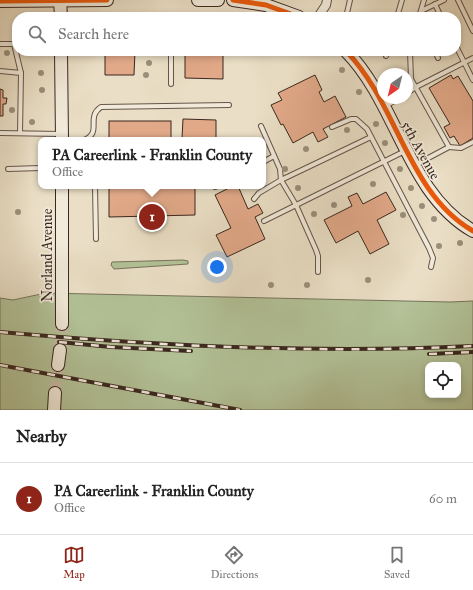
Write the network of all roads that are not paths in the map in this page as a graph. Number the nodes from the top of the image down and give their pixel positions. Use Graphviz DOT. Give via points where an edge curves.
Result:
graph roads {
  1 [pos="60,0"];
  2 [pos="107,0"];
  3 [pos="198,0"];
  4 [pos="218,0"];
  5 [pos="233,0"];
  6 [pos="327,0"];
  7 [pos="350,0"];
  8 [pos="402,0"];
  9 [pos="424,0"];
  10 [pos="444,0"];
  11 [pos="458,0"];
  12 [pos="0,1"];
  13 [pos="435,4"];
  14 [pos="421,11"];
  15 [pos="61,12"];
  16 [pos="285,12"];
  17 [pos="321,12"];
  18 [pos="347,12"];
  19 [pos="398,12"];
  20 [pos="439,12"];
  21 [pos="473,31"];
  22 [pos="0,44"];
  23 [pos="12,44"];
  24 [pos="17,56"];
  25 [pos="61,56"];
  26 [pos="171,56"];
  27 [pos="350,56"];
  28 [pos="410,56"];
  29 [pos="461,56"];
  30 [pos="473,58"];
  31 [pos="464,63"];
  32 [pos="0,71"];
  33 [pos="21,73"];
  34 [pos="473,80"];
  35 [pos="171,84"];
  36 [pos="416,87"];
  37 [pos="413,89"];
  38 [pos="390,104"];
  39 [pos="229,105"];
  40 [pos="384,108"];
  41 [pos="261,126"];
  42 [pos="332,127"];
  43 [pos="0,133"];
  44 [pos="20,133"];
  45 [pos="62,137"];
  46 [pos="89,137"];
  47 [pos="266,137"];
  48 [pos="371,137"];
  49 [pos="266,138"];
  50 [pos="473,142"];
  51 [pos="449,147"];
  52 [pos="407,150"];
  53 [pos="274,156"];
  54 [pos="266,160"];
  55 [pos="385,161"];
  56 [pos="415,165"];
  57 [pos="8,168"];
  58 [pos="38,168"];
  59 [pos="281,180"];
  60 [pos="62,189"];
  61 [pos="96,189"];
  62 [pos="266,189"];
  63 [pos="266,189"];
  64 [pos="254,199"];
  65 [pos="296,205"];
  66 [pos="264,221"];
  67 [pos="473,232"];
  68 [pos="96,239"];
  69 [pos="430,267"];
  70 [pos="318,272"];
  71 [pos="62,324"];
  72 [pos="60,350"];
  73 [pos="58,365"];
  74 [pos="55,393"];
  75 [pos="54,410"];
  1 -- 2 [label="street"];
  1 -- 12 [label="street"];
  1 -- 15 [label="street"];
  3 -- 4 [label="street"];
  5 -- 16 [label="street" via="266,5"];
  6 -- 17 [label="street"];
  7 -- 18 [label="lane"];
  8 -- 19 [label="lane"];
  9 -- 14 [label="lane"];
  10 -- 13 [label="lane"];
  11 -- 21 [label="lane"];
  13 -- 14 [label="lane"];
  13 -- 20 [label="lane"];
  22 -- 23 [label="lane"];
  24 -- 33 [label="lane"];
  25 -- 45 [label="street"];
  26 -- 35 [label="lane"];
  27 -- 40 [label="street, 5th Avenue" via="370,80"];
  28 -- 36 [label="lane" via="411,79"];
  29 -- 31 [label="lane"];
  30 -- 31 [label="lane"];
  31 -- 34 [label="lane"];
  31 -- 36 [label="lane"];
  32 -- 33 [label="lane"];
  33 -- 44 [label="lane"];
  36 -- 37 [label="lane"];
  36 -- 51 [label="lane"];
  38 -- 40 [label="lane"];
  39 -- 46 [label="lane" via="101,107 93,117 94,132"];
  40 -- 52 [label="street, 5th Avenue"];
  41 -- 47 [label="lane"];
  42 -- 48 [label="lane" via="356,119 364,125"];
  43 -- 44 [label="lane"];
  44 -- 45 [label="lane"];
  48 -- 55 [label="lane"];
  48 -- 59 [label="lane"];
  49 -- 53 [label="lane"];
  50 -- 51 [label="lane" via="461,148"];
  51 -- 56 [label="lane"];
  52 -- 55 [label="lane"];
  52 -- 56 [label="street, 5th Avenue"];
  53 -- 54 [label="lane"];
  53 -- 59 [label="lane" via="280,169"];
  55 -- 65 [label="lane"];
  55 -- 69 [label="lane" via="429,248 433,258"];
  56 -- 67 [label="street, 5th Avenue" via="436,199 454,218"];
  57 -- 58 [label="lane"];
  59 -- 63 [label="lane"];
  59 -- 65 [label="lane"];
  60 -- 71 [label="street, Norland Avenue"];
  61 -- 68 [label="lane"];
  62 -- 64 [label="lane"];
  65 -- 66 [label="lane"];
  65 -- 70 [label="lane" via="318,256"];
  72 -- 73 [label="street"];
  74 -- 75 [label="street"];
}
